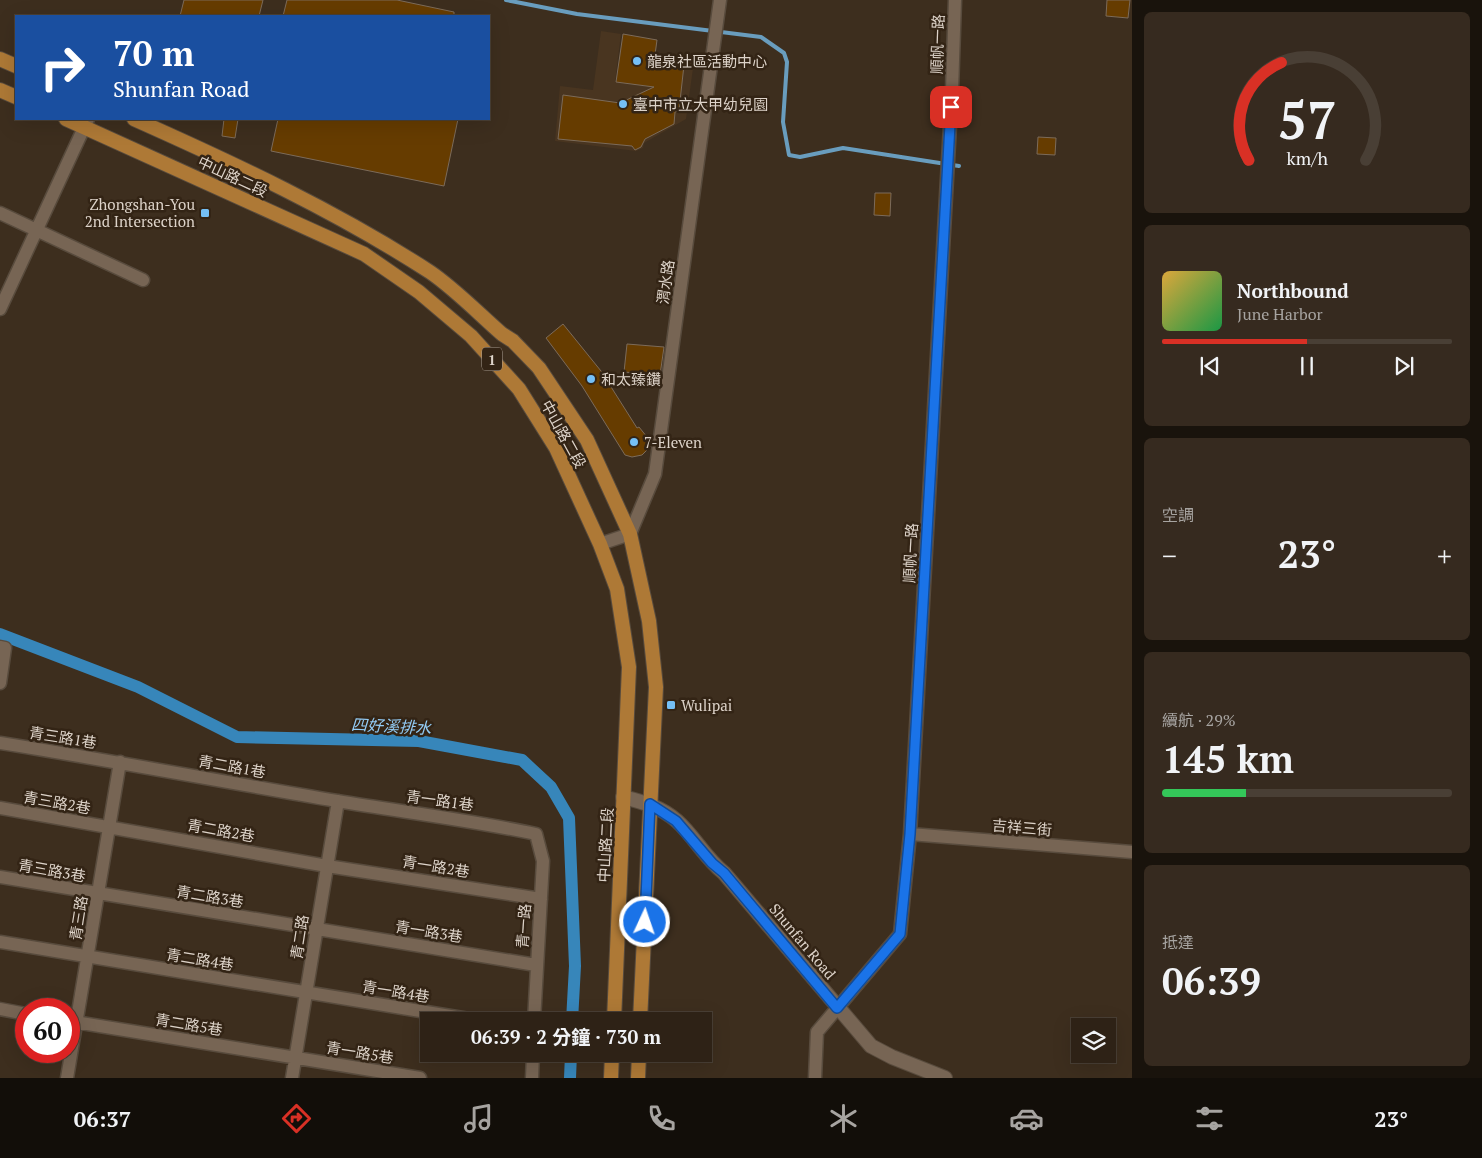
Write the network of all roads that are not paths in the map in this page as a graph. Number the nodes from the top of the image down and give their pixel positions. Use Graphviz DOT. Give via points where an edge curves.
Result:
graph roads {
  1 [pos="720,0"];
  2 [pos="955,0"];
  3 [pos="0,59"];
  4 [pos="15,66"];
  5 [pos="0,90"];
  6 [pos="15,97"];
  7 [pos="71,120"];
  8 [pos="136,120"];
  9 [pos="87,123"];
  10 [pos="0,213"];
  11 [pos="37,230"];
  12 [pos="144,280"];
  13 [pos="0,309"];
  14 [pos="630,534"];
  15 [pos="600,544"];
  16 [pos="0,647"];
  17 [pos="0,683"];
  18 [pos="0,743"];
  19 [pos="120,762"];
  20 [pos="624,797"];
  21 [pos="338,801"];
  22 [pos="650,804"];
  23 [pos="0,808"];
  24 [pos="109,827"];
  25 [pos="536,834"];
  26 [pos="910,834"];
  27 [pos="1132,852"];
  28 [pos="327,866"];
  29 [pos="0,877"];
  30 [pos="98,894"];
  31 [pos="541,898"];
  32 [pos="316,929"];
  33 [pos="0,942"];
  34 [pos="88,957"];
  35 [pos="536,965"];
  36 [pos="306,993"];
  37 [pos="79,998"];
  38 [pos="837,1008"];
  39 [pos="0,1009"];
  40 [pos="15,1012"];
  41 [pos="425,1012"];
  42 [pos="534,1012"];
  43 [pos="614,1012"];
  44 [pos="640,1012"];
  45 [pos="80,1023"];
  46 [pos="296,1058"];
  47 [pos="533,1062"];
  48 [pos="612,1062"];
  49 [pos="639,1062"];
  50 [pos="69,1063"];
  51 [pos="67,1078"];
  52 [pos="292,1078"];
  53 [pos="420,1078"];
  54 [pos="532,1078"];
  55 [pos="611,1078"];
  56 [pos="638,1078"];
  57 [pos="815,1078"];
  58 [pos="945,1078"];
  1 -- 14 [label="street, 渭水路" via="655,474"];
  2 -- 26 [label="street, 順帆一路"];
  3 -- 4 [label="main road"];
  5 -- 6 [label="main road"];
  7 -- 9 [label="main road, 中山路二段 / 1"];
  8 -- 14 [label="main road, 中山路二段 / 1" via="256,174 432,273 513,341 539,368 587,440"];
  9 -- 11 [label="street"];
  9 -- 15 [label="main road, 中山路二段 / 1" via="364,254 419,292 471,336 519,389 556,448"];
  10 -- 11 [label="street"];
  11 -- 12 [label="street"];
  11 -- 13 [label="street"];
  14 -- 15 [label="street"];
  14 -- 22 [label="main road, 中山路二段 / 1" via="649,622 656,687"];
  15 -- 20 [label="main road, 中山路二段 / 1" via="617,589 629,667"];
  16 -- 17 [label="street" via="6,648"];
  18 -- 19 [label="street, 青三路1巷"];
  19 -- 21 [label="street, 青二路1巷"];
  19 -- 24 [label="street, 青三路"];
  20 -- 22 [label="street, Shunfan Road"];
  20 -- 43 [label="main road, 中山路二段 / 1"];
  21 -- 25 [label="street, 青一路1巷"];
  21 -- 28 [label="street, 青二路"];
  22 -- 38 [label="street, Shunfan Road" via="676,821 724,873"];
  22 -- 44 [label="main road, 中山路二段 / 1"];
  23 -- 24 [label="street, 青三路2巷"];
  24 -- 28 [label="street, 青二路2巷"];
  24 -- 30 [label="street, 青三路"];
  25 -- 31 [label="street, 青一路" via="543,861"];
  26 -- 27 [label="street, 吉祥三街"];
  26 -- 38 [label="street, 順帆一路" via="900,934"];
  28 -- 31 [label="street, 青一路2巷"];
  28 -- 32 [label="street, 青二路"];
  29 -- 30 [label="street, 青三路3巷"];
  30 -- 32 [label="street, 青二路3巷"];
  30 -- 34 [label="street, 青三路"];
  31 -- 35 [label="street, 青一路"];
  32 -- 35 [label="street, 青一路3巷"];
  32 -- 36 [label="street, 青二路"];
  33 -- 34 [label="street, 青二路4巷"];
  34 -- 36 [label="street, 青二路4巷"];
  34 -- 37 [label="street, 青三路"];
  35 -- 42 [label="street, 青一路"];
  36 -- 41 [label="street, 青一路4巷"];
  36 -- 46 [label="street, 青二路"];
  38 -- 57 [label="street, 順帆一路" via="817,1032"];
  38 -- 58 [label="street, Shunfan Road" via="871,1046"];
  39 -- 40 [label="street"];
  45 -- 46 [label="street, 青二路5巷"];
  46 -- 52 [label="street, 青二路"];
  46 -- 53 [label="street, 青一路5巷"];
  47 -- 54 [label="street"];
  48 -- 55 [label="main road"];
  49 -- 56 [label="main road"];
  50 -- 51 [label="street, 青三路"];
}
